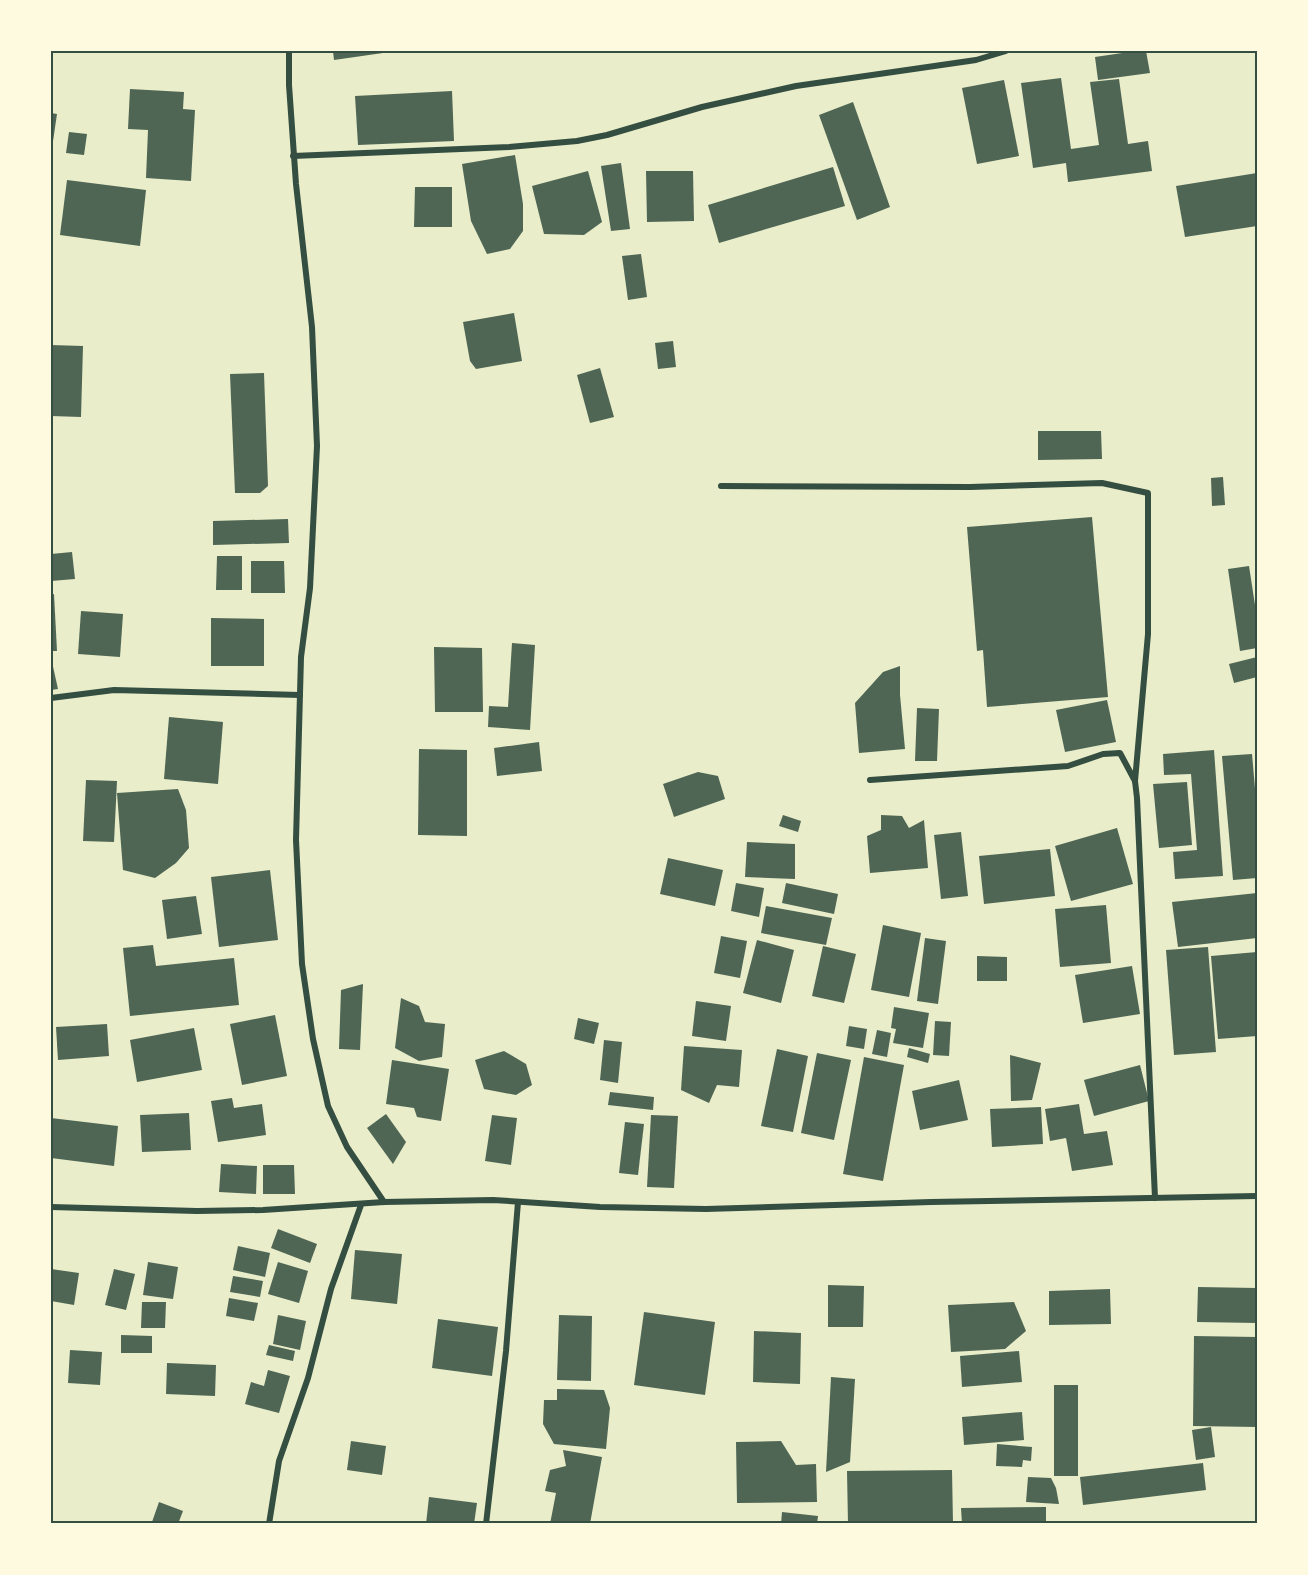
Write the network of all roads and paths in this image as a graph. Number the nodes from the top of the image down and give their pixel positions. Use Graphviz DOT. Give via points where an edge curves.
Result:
graph roads {
  1 [pos="289,51"];
  2 [pos="1006,51"];
  3 [pos="293,156"];
  4 [pos="721,486"];
  5 [pos="300,695"];
  6 [pos="51,698"];
  7 [pos="870,780"];
  8 [pos="1135,781"];
  9 [pos="1257,1196"];
  10 [pos="1155,1198"];
  11 [pos="384,1202"];
  12 [pos="518,1202"];
  13 [pos="361,1205"];
  14 [pos="51,1207"];
  15 [pos="268,1524"];
  16 [pos="486,1524"];
  1 -- 3 [label="street"];
  2 -- 3 [label="street" via="976,60 796,86 702,106 577,141"];
  3 -- 5 [label="street" via="312,327 317,446"];
  4 -- 8 [label="street" via="1102,483 1148,493 1148,634"];
  5 -- 6 [label="street" via="114,690"];
  5 -- 11 [label="street" via="298,904 313,1040 327,1106 347,1147"];
  7 -- 8 [label="street" via="1068,766 1103,754 1120,753"];
  8 -- 10 [label="street"];
  9 -- 10 [label="street"];
  10 -- 12 [label="street" via="706,1209"];
  11 -- 12 [label="street"];
  11 -- 13 [label="street"];
  12 -- 16 [label="street"];
  13 -- 14 [label="street" via="197,1211"];
  13 -- 15 [label="street" via="279,1461"];
}
